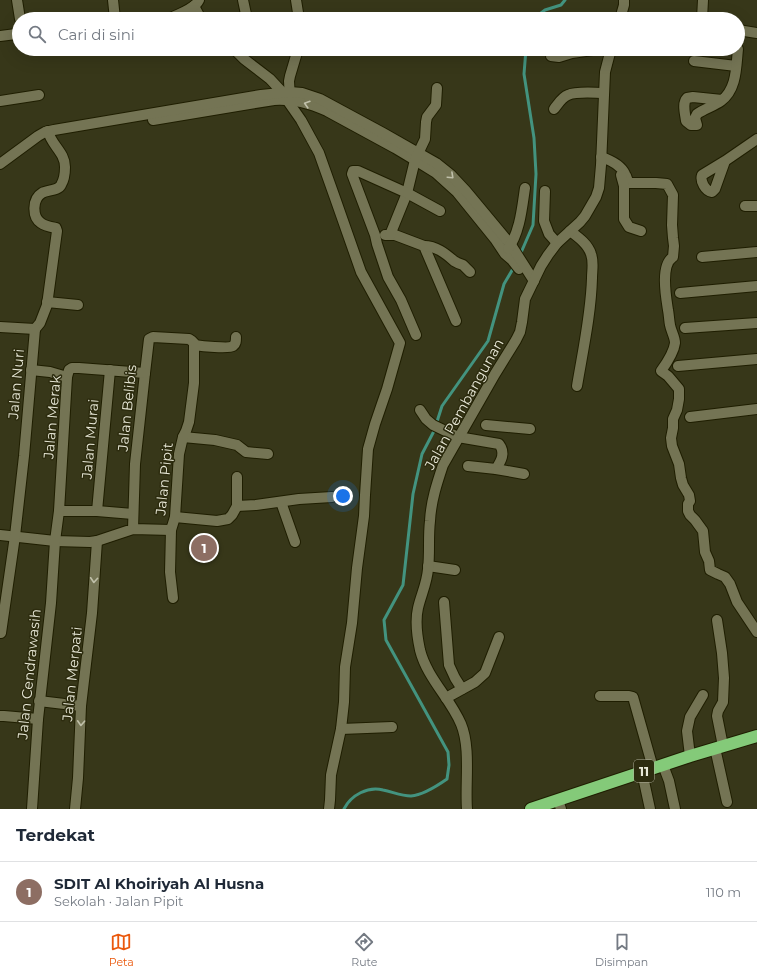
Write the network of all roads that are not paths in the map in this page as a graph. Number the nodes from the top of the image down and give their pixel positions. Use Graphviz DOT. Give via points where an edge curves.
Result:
graph roads {
  1 [pos="17,0"];
  2 [pos="113,0"];
  3 [pos="243,0"];
  4 [pos="296,0"];
  5 [pos="624,0"];
  6 [pos="703,0"];
  7 [pos="197,3"];
  8 [pos="19,12"];
  9 [pos="115,12"];
  10 [pos="181,12"];
  11 [pos="246,12"];
  12 [pos="298,12"];
  13 [pos="622,12"];
  14 [pos="702,12"];
  15 [pos="745,31"];
  16 [pos="757,33"];
  17 [pos="12,34"];
  18 [pos="0,36"];
  19 [pos="241,56"];
  20 [pos="296,56"];
  21 [pos="551,56"];
  22 [pos="562,56"];
  23 [pos="609,56"];
  24 [pos="737,56"];
  25 [pos="694,61"];
  26 [pos="736,66"];
  27 [pos="437,88"];
  28 [pos="604,93"];
  29 [pos="39,95"];
  30 [pos="288,96"];
  31 [pos="722,100"];
  32 [pos="0,101"];
  33 [pos="554,109"];
  34 [pos="49,135"];
  35 [pos="757,139"];
  36 [pos="417,156"];
  37 [pos="601,158"];
  38 [pos="725,161"];
  39 [pos="0,164"];
  40 [pos="0,172"];
  41 [pos="525,188"];
  42 [pos="545,191"];
  43 [pos="407,193"];
  44 [pos="745,206"];
  45 [pos="757,206"];
  46 [pos="440,211"];
  47 [pos="570,231"];
  48 [pos="641,231"];
  49 [pos="375,234"];
  50 [pos="390,235"];
  51 [pos="557,243"];
  52 [pos="424,246"];
  53 [pos="757,252"];
  54 [pos="511,254"];
  55 [pos="702,257"];
  56 [pos="470,272"];
  57 [pos="532,283"];
  58 [pos="757,286"];
  59 [pos="680,293"];
  60 [pos="47,302"];
  61 [pos="78,305"];
  62 [pos="456,321"];
  63 [pos="757,323"];
  64 [pos="0,327"];
  65 [pos="685,328"];
  66 [pos="35,329"];
  67 [pos="416,335"];
  68 [pos="236,337"];
  69 [pos="194,345"];
  70 [pos="757,359"];
  71 [pos="678,366"];
  72 [pos="32,370"];
  73 [pos="110,370"];
  74 [pos="145,373"];
  75 [pos="67,377"];
  76 [pos="577,386"];
  77 [pos="757,409"];
  78 [pos="420,410"];
  79 [pos="690,417"];
  80 [pos="486,425"];
  81 [pos="497,426"];
  82 [pos="530,429"];
  83 [pos="183,437"];
  84 [pos="458,437"];
  85 [pos="494,443"];
  86 [pos="268,454"];
  87 [pos="468,466"];
  88 [pos="496,470"];
  89 [pos="524,474"];
  90 [pos="237,477"];
  91 [pos="332,497"];
  92 [pos="281,502"];
  93 [pos="237,506"];
  94 [pos="59,510"];
  95 [pos="97,511"];
  96 [pos="133,514"];
  97 [pos="175,518"];
  98 [pos="133,529"];
  99 [pos="171,530"];
  100 [pos="0,535"];
  101 [pos="15,536"];
  102 [pos="55,541"];
  103 [pos="97,541"];
  104 [pos="294,542"];
  105 [pos="428,566"];
  106 [pos="455,570"];
  107 [pos="173,598"];
  108 [pos="444,602"];
  109 [pos="717,620"];
  110 [pos="757,632"];
  111 [pos="1,633"];
  112 [pos="499,637"];
  113 [pos="462,689"];
  114 [pos="703,695"];
  115 [pos="600,696"];
  116 [pos="446,698"];
  117 [pos="40,701"];
  118 [pos="81,706"];
  119 [pos="0,716"];
  120 [pos="38,718"];
  121 [pos="392,727"];
  122 [pos="341,729"];
  123 [pos="757,736"];
  124 [pos="718,747"];
  125 [pos="690,756"];
  126 [pos="653,768"];
  127 [pos="727,802"];
  128 [pos="559,805"];
  129 [pos="546,807"];
  130 [pos="32,809"];
  131 [pos="75,809"];
  132 [pos="329,809"];
  133 [pos="467,809"];
  134 [pos="531,809"];
  135 [pos="650,809"];
  136 [pos="675,809"];
  1 -- 8 [label="street"];
  2 -- 9 [label="street"];
  3 -- 11 [label="street"];
  4 -- 12 [label="street"];
  5 -- 13 [label="street"];
  6 -- 14 [label="street"];
  7 -- 10 [label="street"];
  15 -- 16 [label="street"];
  17 -- 18 [label="street"];
  19 -- 30 [label="street"];
  20 -- 30 [label="street"];
  21 -- 22 [label="street"];
  23 -- 28 [label="street, Jalan Pembangunan"];
  24 -- 26 [label="street"];
  25 -- 26 [label="street"];
  26 -- 31 [label="street" via="734,83"];
  27 -- 36 [label="street" via="436,104 427,117 425,139"];
  28 -- 33 [label="street" via="568,95"];
  28 -- 37 [label="street, Jalan Pembangunan"];
  29 -- 32 [label="street"];
  30 -- 34 [label="street" via="264,102"];
  30 -- 36 [label="street" via="327,111"];
  30 -- 122 [label="street" via="319,153 361,272 400,343 368,449 364,516 345,667"];
  34 -- 39 [label="street" via="32,140"];
  34 -- 40 [label="street"];
  34 -- 60 [label="street" via="63,156 65,166 61,185 40,194 34,207 37,219 56,228 57,231"];
  35 -- 38 [label="street"];
  36 -- 43 [label="street"];
  36 -- 54 [label="street" via="456,192 495,239"];
  37 -- 47 [label="street, Jalan Pembangunan" via="596,197 586,216"];
  37 -- 48 [label="street" via="617,168 620,173 624,186 624,219 630,227"];
  37 -- 110 [label="street" via="608,159 622,168 629,183 667,184 673,195 674,257 669,262 665,284 675,345 662,371 679,389 677,410 673,419 672,446 683,485 689,494 688,511 703,531 710,570 725,577 737,602"];
  41 -- 54 [label="street"];
  42 -- 51 [label="street" via="544,221 549,234"];
  43 -- 46 [label="street"];
  43 -- 49 [label="street" via="353,171"];
  43 -- 50 [label="street"];
  44 -- 45 [label="street"];
  47 -- 51 [label="street, Jalan Pembangunan"];
  47 -- 76 [label="street" via="586,245 593,260 592,297"];
  49 -- 50 [label="street"];
  49 -- 67 [label="street" via="388,276"];
  50 -- 52 [label="street"];
  51 -- 57 [label="street, Jalan Pembangunan"];
  52 -- 56 [label="street" via="442,251"];
  52 -- 62 [label="street"];
  53 -- 55 [label="street"];
  54 -- 57 [label="street"];
  57 -- 84 [label="street, Jalan Pembangunan" via="525,298 520,332"];
  58 -- 59 [label="street"];
  60 -- 61 [label="street"];
  60 -- 66 [label="street" via="43,317"];
  63 -- 65 [label="street"];
  64 -- 66 [label="street"];
  66 -- 72 [label="street, Jalan Nuri"];
  68 -- 69 [label="street" via="235,345 229,348"];
  69 -- 74 [label="street, Jalan Belibis" via="189,339 149,339"];
  69 -- 83 [label="street, Jalan Pipit" via="194,383 189,422"];
  70 -- 71 [label="street"];
  72 -- 75 [label="street"];
  72 -- 101 [label="street, Jalan Nuri"];
  73 -- 74 [label="street, Jalan Merak"];
  73 -- 75 [label="street, Jalan Merak" via="72,368"];
  73 -- 95 [label="street, Jalan Murai"];
  74 -- 96 [label="street, Jalan Belibis"];
  75 -- 94 [label="street, Jalan Merak"];
  77 -- 79 [label="street"];
  78 -- 84 [label="street" via="433,425"];
  80 -- 81 [label="street"];
  81 -- 82 [label="street"];
  81 -- 85 [label="street"];
  83 -- 86 [label="street" via="215,440 237,445 246,452"];
  83 -- 97 [label="street, Jalan Pipit" via="178,459"];
  84 -- 85 [label="street"];
  84 -- 105 [label="street, Jalan Pembangunan" via="438,478 432,501"];
  85 -- 88 [label="street" via="499,444 503,454"];
  87 -- 88 [label="street"];
  88 -- 89 [label="street"];
  90 -- 93 [label="street"];
  91 -- 92 [label="street"];
  92 -- 93 [label="street"];
  92 -- 104 [label="street"];
  93 -- 97 [label="street" via="228,519 221,521"];
  94 -- 95 [label="street"];
  94 -- 102 [label="street, Jalan Merak"];
  95 -- 96 [label="street"];
  96 -- 98 [label="street, Jalan Belibis"];
  97 -- 99 [label="street, Jalan Pipit"];
  98 -- 99 [label="street, Jalan Pipit"];
  98 -- 103 [label="street, Jalan Pipit"];
  99 -- 107 [label="street" via="170,572"];
  100 -- 101 [label="street, Jalan Pipit"];
  101 -- 102 [label="street, Jalan Pipit"];
  101 -- 111 [label="street, Jalan Nuri"];
  102 -- 103 [label="street, Jalan Pipit"];
  102 -- 117 [label="street, Jalan Cendrawasih"];
  103 -- 118 [label="street, Jalan Merpati, one-way"];
  105 -- 106 [label="street"];
  105 -- 116 [label="street, Jalan Pembangunan" via="416,618 418,640 425,664"];
  108 -- 113 [label="street" via="449,665"];
  109 -- 124 [label="street" via="724,673 723,702 717,716"];
  112 -- 113 [label="street" via="485,672 475,682"];
  113 -- 116 [label="street"];
  114 -- 125 [label="street" via="690,717 687,731"];
  115 -- 126 [label="street" via="632,696"];
  116 -- 133 [label="street, Jalan Pembangunan" via="461,725 464,737"];
  117 -- 118 [label="street"];
  117 -- 120 [label="street, Jalan Cendrawasih"];
  118 -- 131 [label="street, Jalan Merpati, one-way"];
  119 -- 120 [label="street"];
  120 -- 130 [label="street, Jalan Cendrawasih"];
  121 -- 122 [label="street"];
  122 -- 132 [label="street" via="331,775"];
  123 -- 124 [label="highway, 11"];
  124 -- 125 [label="highway, 11"];
  124 -- 127 [label="street"];
  125 -- 126 [label="highway, 11"];
  126 -- 128 [label="highway, 11"];
  126 -- 135 [label="street"];
  126 -- 136 [label="street" via="669,781"];
  128 -- 129 [label="highway, 11"];
  129 -- 134 [label="highway, 11"];
}
